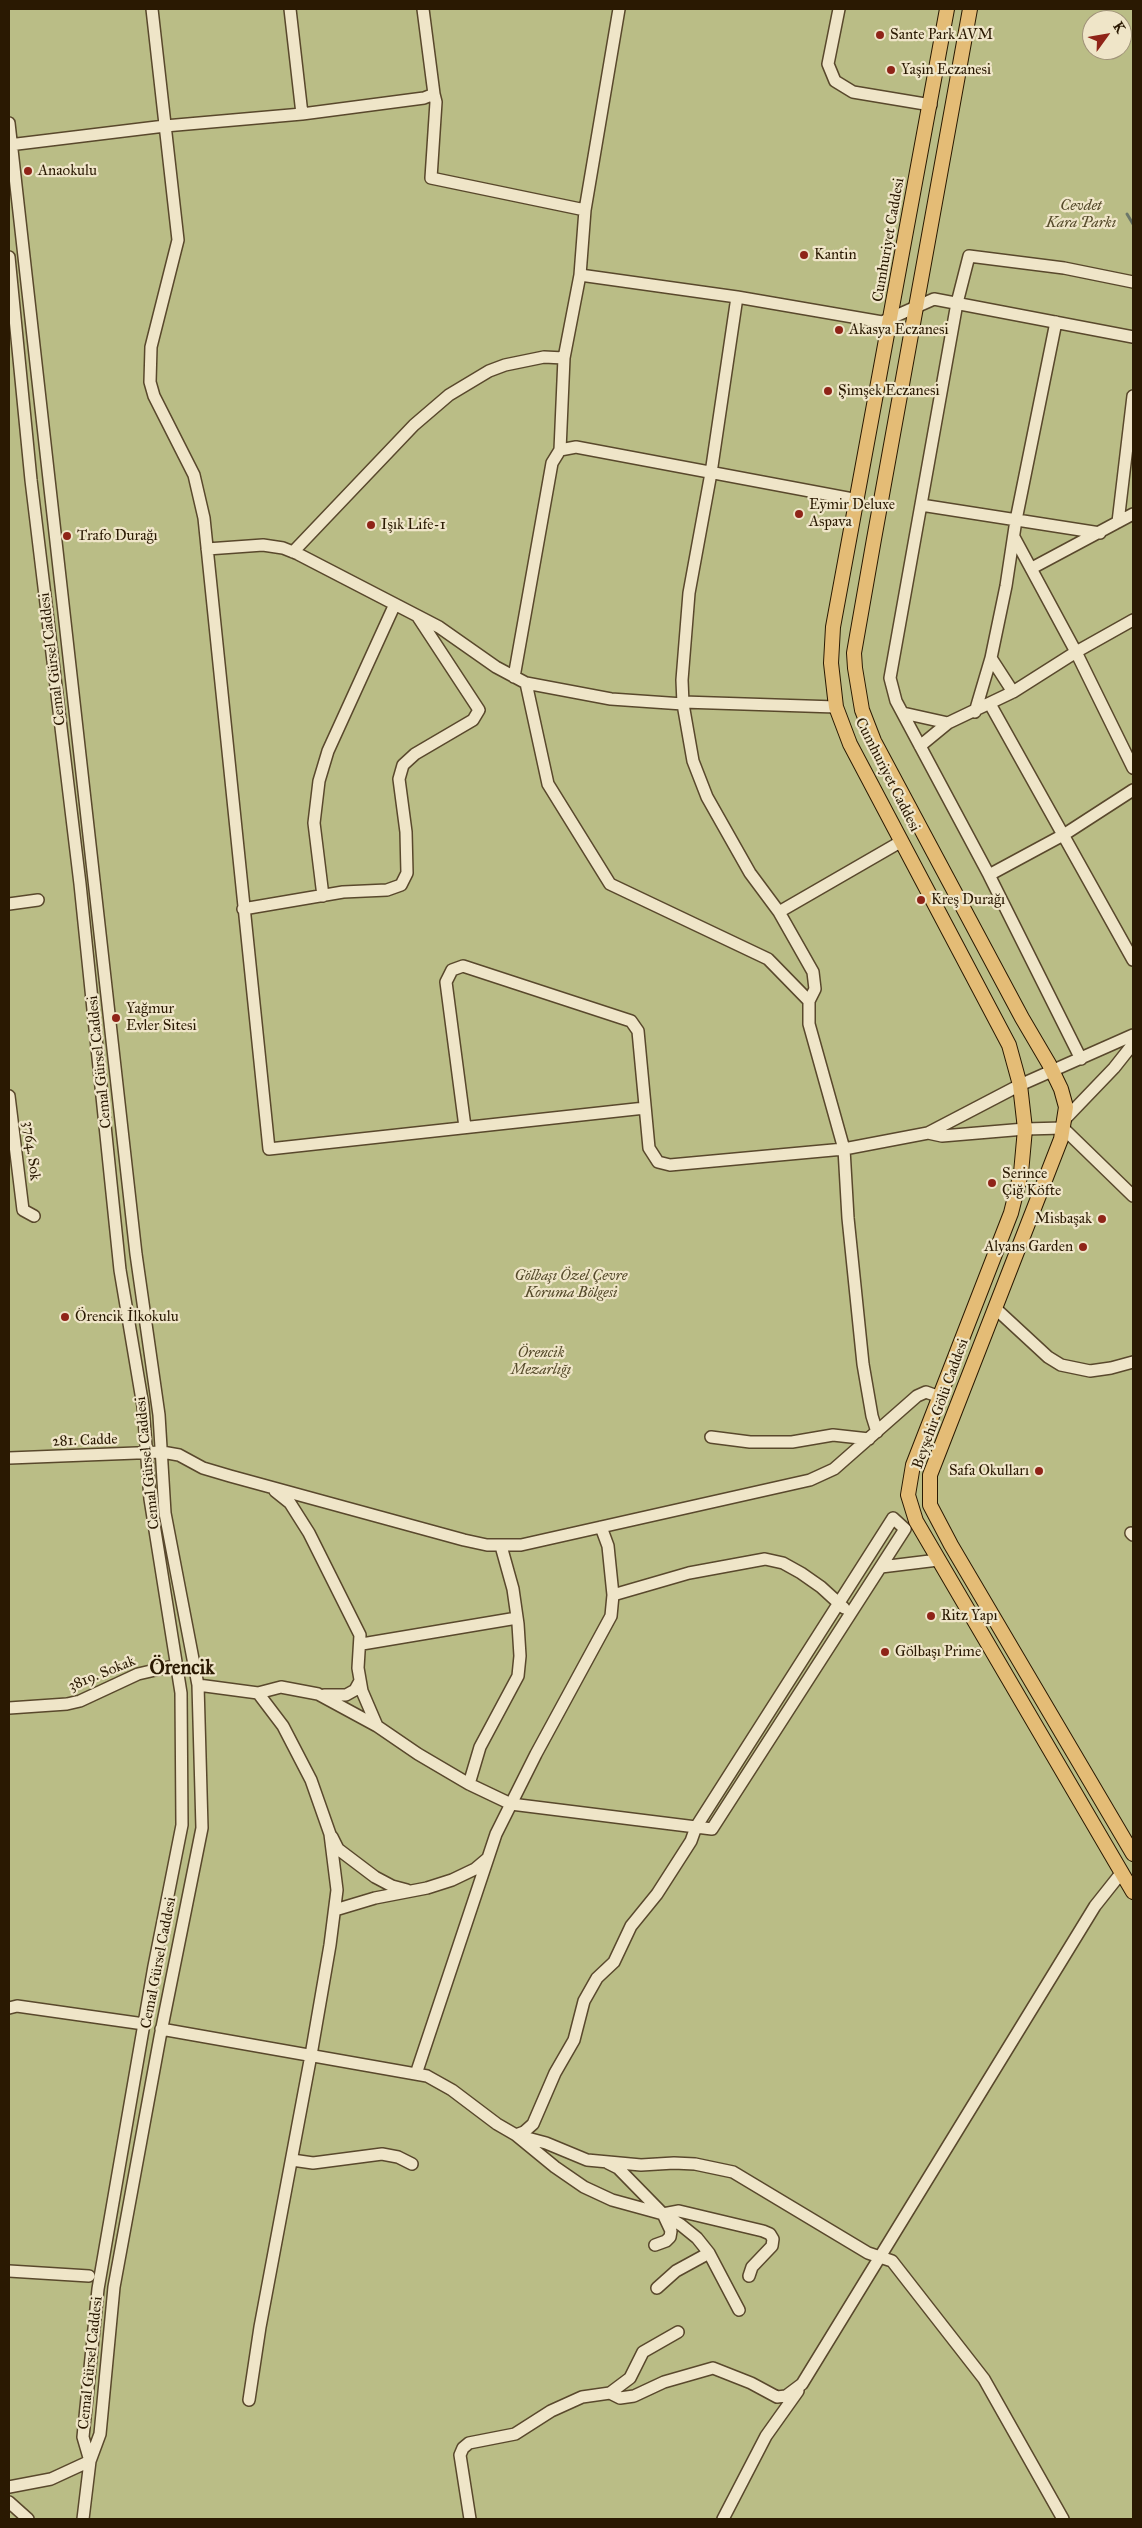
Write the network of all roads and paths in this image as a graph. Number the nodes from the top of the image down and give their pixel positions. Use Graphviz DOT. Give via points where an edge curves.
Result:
graph roads {
  1 [pos="152,9"];
  2 [pos="290,9"];
  3 [pos="423,9"];
  4 [pos="619,9"];
  5 [pos="839,9"];
  6 [pos="948,9"];
  7 [pos="970,9"];
  8 [pos="434,94"];
  9 [pos="931,105"];
  10 [pos="302,114"];
  11 [pos="9,123"];
  12 [pos="165,126"];
  13 [pos="10,145"];
  14 [pos="585,210"];
  15 [pos="9,257"];
  16 [pos="580,276"];
  17 [pos="1133,282"];
  18 [pos="737,297"];
  19 [pos="956,304"];
  20 [pos="916,307"];
  21 [pos="891,320"];
  22 [pos="1056,322"];
  23 [pos="1133,337"];
  24 [pos="564,358"];
  25 [pos="1133,396"];
  26 [pos="1130,436"];
  27 [pos="560,450"];
  28 [pos="711,473"];
  29 [pos="858,500"];
  30 [pos="921,505"];
  31 [pos="1133,514"];
  32 [pos="1016,520"];
  33 [pos="1118,522"];
  34 [pos="1100,533"];
  35 [pos="1014,537"];
  36 [pos="207,549"];
  37 [pos="293,552"];
  38 [pos="1032,568"];
  39 [pos="395,604"];
  40 [pos="418,617"];
  41 [pos="1133,620"];
  42 [pos="1076,652"];
  43 [pos="991,658"];
  44 [pos="514,677"];
  45 [pos="526,683"];
  46 [pos="1013,692"];
  47 [pos="683,703"];
  48 [pos="990,704"];
  49 [pos="836,707"];
  50 [pos="976,712"];
  51 [pos="903,713"];
  52 [pos="948,722"];
  53 [pos="920,746"];
  54 [pos="1133,768"];
  55 [pos="1133,790"];
  56 [pos="1065,834"];
  57 [pos="902,841"];
  58 [pos="989,875"];
  59 [pos="323,896"];
  60 [pos="38,900"];
  61 [pos="9,904"];
  62 [pos="243,909"];
  63 [pos="779,912"];
  64 [pos="1133,960"];
  65 [pos="809,1001"];
  66 [pos="1133,1035"];
  67 [pos="1133,1044"];
  68 [pos="1081,1059"];
  69 [pos="1053,1072"];
  70 [pos="1020,1085"];
  71 [pos="9,1096"];
  72 [pos="645,1108"];
  73 [pos="1065,1123"];
  74 [pos="465,1127"];
  75 [pos="1025,1129"];
  76 [pos="928,1133"];
  77 [pos="844,1149"];
  78 [pos="1133,1196"];
  79 [pos="34,1216"];
  80 [pos="995,1308"];
  81 [pos="1133,1362"];
  82 [pos="948,1375"];
  83 [pos="966,1382"];
  84 [pos="940,1397"];
  85 [pos="931,1418"];
  86 [pos="949,1425"];
  87 [pos="873,1435"];
  88 [pos="711,1437"];
  89 [pos="162,1452"];
  90 [pos="147,1454"];
  91 [pos="9,1458"];
  92 [pos="272,1488"];
  93 [pos="930,1500"];
  94 [pos="910,1506"];
  95 [pos="899,1524"];
  96 [pos="601,1527"];
  97 [pos="501,1546"];
  98 [pos="938,1560"];
  99 [pos="881,1567"];
  100 [pos="613,1595"];
  101 [pos="838,1603"];
  102 [pos="850,1614"];
  103 [pos="517,1618"];
  104 [pos="362,1644"];
  105 [pos="177,1665"];
  106 [pos="360,1681"];
  107 [pos="198,1685"];
  108 [pos="258,1693"];
  109 [pos="318,1694"];
  110 [pos="9,1708"];
  111 [pos="377,1726"];
  112 [pos="469,1784"];
  113 [pos="511,1804"];
  114 [pos="696,1827"];
  115 [pos="330,1834"];
  116 [pos="1133,1854"];
  117 [pos="488,1858"];
  118 [pos="1128,1869"];
  119 [pos="408,1890"];
  120 [pos="1133,1892"];
  121 [pos="335,1910"];
  122 [pos="9,2008"];
  123 [pos="144,2024"];
  124 [pos="161,2029"];
  125 [pos="312,2055"];
  126 [pos="416,2074"];
  127 [pos="516,2135"];
  128 [pos="292,2160"];
  129 [pos="601,2161"];
  130 [pos="412,2164"];
  131 [pos="663,2214"];
  132 [pos="655,2245"];
  133 [pos="709,2253"];
  134 [pos="881,2257"];
  135 [pos="9,2271"];
  136 [pos="89,2276"];
  137 [pos="749,2276"];
  138 [pos="657,2288"];
  139 [pos="739,2310"];
  140 [pos="678,2332"];
  141 [pos="809,2375"];
  142 [pos="610,2393"];
  143 [pos="249,2400"];
  144 [pos="90,2461"];
  145 [pos="9,2487"];
  146 [pos="9,2502"];
  147 [pos="28,2519"];
  148 [pos="83,2519"];
  149 [pos="470,2519"];
  150 [pos="723,2519"];
  151 [pos="1063,2519"];
  1 -- 12 [label="street"];
  2 -- 10 [label="street"];
  3 -- 8 [label="street"];
  4 -- 14 [label="street"];
  5 -- 9 [label="street" via="828,64 835,81 853,92"];
  6 -- 9 [label="main road, Cumhuriyet Caddesi"];
  7 -- 20 [label="main road, Cumhuriyet Caddesi"];
  8 -- 10 [label="street"];
  8 -- 14 [label="street" via="431,178"];
  9 -- 21 [label="main road, Cumhuriyet Caddesi"];
  10 -- 12 [label="street"];
  11 -- 13 [label="street, Cemal Gürsel Caddesi"];
  12 -- 13 [label="street"];
  12 -- 36 [label="street" via="178,240 151,347 150,382 194,475 202,503"];
  13 -- 89 [label="street, Cemal Gürsel Caddesi" via="136,1254"];
  14 -- 16 [label="street"];
  15 -- 90 [label="street, Cemal Gürsel Caddesi" via="120,1270 144,1406"];
  16 -- 18 [label="street"];
  16 -- 24 [label="street"];
  17 -- 19 [label="street" via="1064,268 969,256"];
  18 -- 21 [label="street" via="882,322"];
  18 -- 28 [label="street"];
  19 -- 20 [label="street" via="934,299"];
  19 -- 22 [label="street"];
  19 -- 30 [label="street"];
  20 -- 21 [label="street"];
  20 -- 69 [label="main road, Cumhuriyet Caddesi" via="854,653 857,693 874,741"];
  21 -- 29 [label="main road, Cumhuriyet Caddesi"];
  22 -- 23 [label="street"];
  22 -- 32 [label="street"];
  24 -- 27 [label="street"];
  24 -- 37 [label="street" via="544,357 505,364 449,395 414,425"];
  25 -- 26 [label="street"];
  26 -- 33 [label="street"];
  27 -- 28 [label="street" via="576,447"];
  27 -- 44 [label="street" via="552,463"];
  28 -- 29 [label="street"];
  28 -- 47 [label="street" via="689,593"];
  29 -- 49 [label="main road, Cumhuriyet Caddesi" via="831,646"];
  30 -- 32 [label="street"];
  30 -- 51 [label="street" via="890,678 892,692"];
  31 -- 33 [label="street"];
  32 -- 34 [label="street"];
  32 -- 35 [label="street"];
  33 -- 34 [label="street"];
  34 -- 38 [label="street"];
  35 -- 38 [label="street"];
  35 -- 43 [label="street"];
  36 -- 37 [label="street" via="263,545"];
  36 -- 62 [label="street"];
  37 -- 39 [label="street"];
  38 -- 42 [label="street"];
  39 -- 40 [label="street"];
  39 -- 59 [label="street" via="328,751 320,781 314,823"];
  40 -- 44 [label="street" via="439,627"];
  40 -- 59 [label="street" via="477,704 478,715 403,765 399,779 407,872 402,885 388,890"];
  41 -- 42 [label="street"];
  42 -- 46 [label="street"];
  42 -- 54 [label="street"];
  43 -- 46 [label="street"];
  43 -- 50 [label="street"];
  44 -- 45 [label="street"];
  45 -- 47 [label="street" via="611,699"];
  45 -- 65 [label="street" via="548,784 610,884 768,959"];
  46 -- 48 [label="street"];
  47 -- 49 [label="street"];
  47 -- 63 [label="street" via="693,761 707,797 750,874"];
  48 -- 50 [label="street"];
  48 -- 56 [label="street"];
  49 -- 57 [label="main road, Cumhuriyet Caddesi" via="850,744"];
  50 -- 52 [label="street"];
  51 -- 52 [label="street"];
  51 -- 53 [label="street"];
  52 -- 53 [label="street"];
  53 -- 58 [label="street"];
  55 -- 56 [label="street"];
  56 -- 58 [label="street"];
  56 -- 64 [label="street"];
  57 -- 63 [label="street"];
  57 -- 70 [label="main road, Cumhuriyet Caddesi" via="1009,1045"];
  58 -- 68 [label="street"];
  59 -- 62 [label="street"];
  60 -- 61 [label="street"];
  62 -- 74 [label="street" via="269,1149"];
  63 -- 65 [label="street" via="813,972 815,989"];
  65 -- 77 [label="street" via="809,1024"];
  66 -- 68 [label="street"];
  67 -- 73 [label="street"];
  68 -- 69 [label="street"];
  69 -- 70 [label="street"];
  69 -- 73 [label="main road" via="1064,1099"];
  70 -- 75 [label="main road, Cumhuriyet Caddesi"];
  70 -- 76 [label="street"];
  71 -- 79 [label="street, 3764. Sok" via="23,1210"];
  72 -- 74 [label="street"];
  72 -- 74 [label="street" via="638,1031 631,1021 463,966 452,970 446,982"];
  72 -- 77 [label="street" via="649,1148 654,1158 664,1164 680,1166"];
  73 -- 75 [label="street"];
  73 -- 78 [label="street"];
  73 -- 80 [label="main road, Beyşehir Gölü Caddesi"];
  75 -- 76 [label="street" via="942,1136"];
  75 -- 82 [label="main road, Cumhuriyet Caddesi" via="1011,1213"];
  76 -- 77 [label="street"];
  77 -- 87 [label="street" via="848,1218"];
  80 -- 81 [label="street" via="1048,1358 1060,1365 1090,1370"];
  80 -- 83 [label="main road, Beyşehir Gölü Caddesi"];
  82 -- 83 [label="main road"];
  82 -- 84 [label="main road, Cumhuriyet Caddesi"];
  83 -- 86 [label="main road, Beyşehir Gölü Caddesi"];
  84 -- 85 [label="main road, Cumhuriyet Caddesi"];
  84 -- 87 [label="street" via="926,1392 917,1396"];
  85 -- 86 [label="main road"];
  85 -- 94 [label="main road, Cumhuriyet Caddesi" via="909,1479"];
  86 -- 93 [label="main road, Beyşehir Gölü Caddesi" via="930,1475"];
  87 -- 88 [label="street" via="833,1435 792,1442 750,1442"];
  87 -- 96 [label="street" via="834,1469 810,1480"];
  89 -- 90 [label="street, 281. Cadde"];
  89 -- 92 [label="street"];
  89 -- 107 [label="street, Cemal Gürsel Caddesi" via="165,1513"];
  90 -- 91 [label="street, 281. Cadde"];
  90 -- 105 [label="street, Cemal Gürsel Caddesi" via="150,1499"];
  92 -- 97 [label="street" via="464,1540"];
  92 -- 104 [label="street" via="290,1503 309,1533 353,1618"];
  93 -- 94 [label="main road"];
  93 -- 116 [label="main road, Beyşehir Gölü Caddesi" via="938,1524"];
  94 -- 95 [label="street"];
  94 -- 98 [label="main road"];
  95 -- 99 [label="street" via="905,1530"];
  95 -- 101 [label="street" via="893,1518"];
  96 -- 97 [label="street" via="521,1545"];
  96 -- 100 [label="street" via="608,1546"];
  97 -- 103 [label="street"];
  98 -- 99 [label="street"];
  98 -- 118 [label="main road"];
  99 -- 102 [label="street"];
  100 -- 101 [label="street" via="689,1573 765,1559 783,1562 801,1572"];
  100 -- 113 [label="street" via="611,1616"];
  101 -- 102 [label="street"];
  101 -- 114 [label="street"];
  102 -- 114 [label="street" via="712,1829"];
  103 -- 104 [label="street"];
  103 -- 112 [label="street" via="518,1676 480,1747"];
  104 -- 106 [label="street" via="358,1668"];
  105 -- 110 [label="street, 3819. Sokak" via="138,1674 73,1703"];
  105 -- 123 [label="street, Cemal Gürsel Caddesi" via="181,1693 182,1825"];
  106 -- 109 [label="street" via="355,1690 346,1695 330,1697"];
  106 -- 111 [label="street"];
  107 -- 108 [label="street"];
  107 -- 124 [label="street, Cemal Gürsel Caddesi" via="202,1828"];
  108 -- 109 [label="street" via="281,1687"];
  108 -- 115 [label="street" via="270,1706 299,1753"];
  109 -- 111 [label="street"];
  111 -- 112 [label="street"];
  112 -- 113 [label="street"];
  113 -- 114 [label="street"];
  113 -- 117 [label="street"];
  114 -- 127 [label="street" via="691,1841 657,1894 631,1926 614,1962 597,1978 584,2001 574,2040 533,2124"];
  115 -- 119 [label="street" via="338,1848 375,1877"];
  115 -- 121 [label="street"];
  117 -- 119 [label="street" via="475,1869 452,1880"];
  117 -- 126 [label="street"];
  118 -- 120 [label="main road"];
  118 -- 134 [label="street" via="1094,1906"];
  119 -- 121 [label="street"];
  121 -- 125 [label="street"];
  122 -- 123 [label="street" via="17,2006"];
  123 -- 144 [label="street, Cemal Gürsel Caddesi" via="98,2290 84,2437"];
  124 -- 125 [label="street"];
  124 -- 144 [label="street, Cemal Gürsel Caddesi" via="114,2287 100,2434"];
  125 -- 126 [label="street"];
  125 -- 128 [label="street"];
  126 -- 127 [label="street" via="427,2076 452,2090"];
  127 -- 129 [label="street" via="587,2160"];
  127 -- 131 [label="street" via="584,2187 612,2200"];
  128 -- 130 [label="street" via="313,2163 382,2154"];
  128 -- 143 [label="street"];
  129 -- 131 [label="street" via="618,2168"];
  129 -- 134 [label="street" via="641,2165 688,2164 733,2172 868,2253"];
  131 -- 132 [label="street" via="671,2231 670,2237"];
  131 -- 133 [label="street" via="697,2238"];
  131 -- 137 [label="street" via="679,2211 770,2234 772,2246 752,2267"];
  133 -- 138 [label="street" via="676,2271"];
  133 -- 139 [label="street"];
  134 -- 141 [label="street"];
  134 -- 151 [label="street" via="892,2261 901,2271 984,2379"];
  135 -- 136 [label="street"];
  140 -- 142 [label="street" via="643,2352 630,2378"];
  141 -- 142 [label="street" via="795,2390 777,2398 751,2383 713,2368 664,2382 634,2396 620,2398"];
  141 -- 150 [label="street" via="766,2436"];
  142 -- 149 [label="street" via="582,2397 551,2411 515,2434 477,2440 463,2448 461,2466"];
  144 -- 145 [label="street" via="51,2479"];
  144 -- 148 [label="street"];
  146 -- 147 [label="street"];
}
